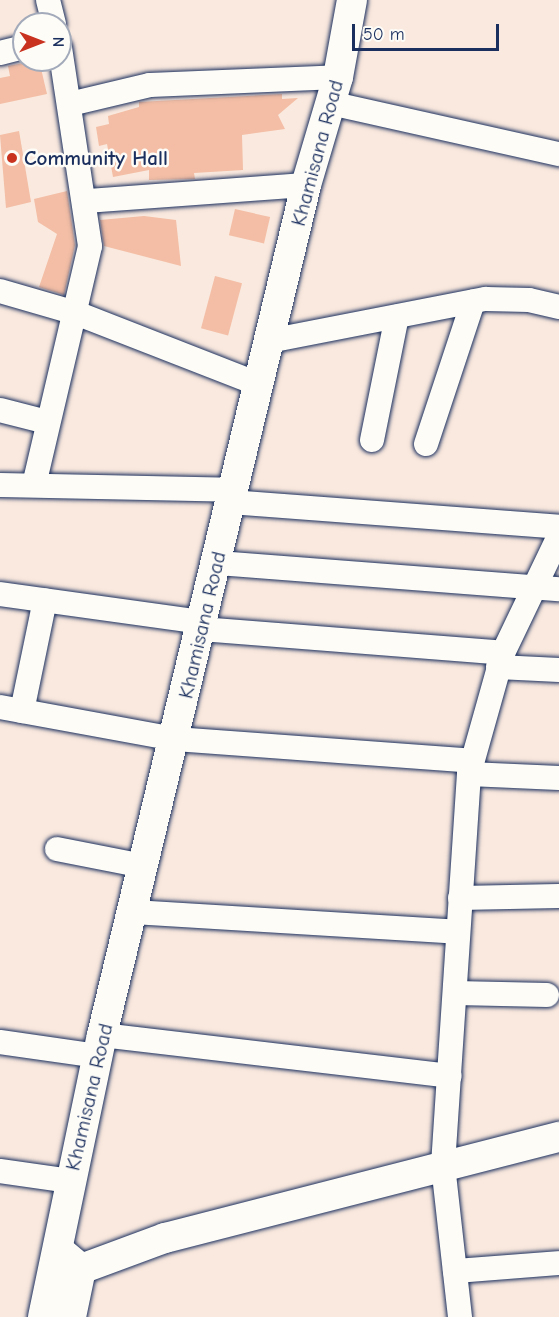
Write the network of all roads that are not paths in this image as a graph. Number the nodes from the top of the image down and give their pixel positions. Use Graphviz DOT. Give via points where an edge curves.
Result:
graph roads {
  1 [pos="352,0"];
  2 [pos="64,72"];
  3 [pos="334,90"];
  4 [pos="70,104"];
  5 [pos="559,154"];
  6 [pos="306,185"];
  7 [pos="87,201"];
  8 [pos="0,291"];
  9 [pos="473,302"];
  10 [pos="559,308"];
  11 [pos="76,313"];
  12 [pos="397,316"];
  13 [pos="269,342"];
  14 [pos="258,384"];
  15 [pos="0,410"];
  16 [pos="47,422"];
  17 [pos="372,440"];
  18 [pos="426,444"];
  19 [pos="0,485"];
  20 [pos="34,485"];
  21 [pos="231,496"];
  22 [pos="559,527"];
  23 [pos="559,536"];
  24 [pos="218,563"];
  25 [pos="531,588"];
  26 [pos="559,589"];
  27 [pos="0,594"];
  28 [pos="45,600"];
  29 [pos="202,626"];
  30 [pos="500,660"];
  31 [pos="559,670"];
  32 [pos="11,709"];
  33 [pos="175,740"];
  34 [pos="470,767"];
  35 [pos="559,778"];
  36 [pos="57,849"];
  37 [pos="144,866"];
  38 [pos="559,896"];
  39 [pos="460,898"];
  40 [pos="133,912"];
  41 [pos="457,932"];
  42 [pos="456,993"];
  43 [pos="547,995"];
  44 [pos="0,1042"];
  45 [pos="100,1045"];
  46 [pos="450,1076"];
  47 [pos="559,1137"];
  48 [pos="443,1165"];
  49 [pos="0,1171"];
  50 [pos="70,1181"];
  51 [pos="71,1260"];
  52 [pos="559,1263"];
  53 [pos="455,1270"];
  54 [pos="43,1317"];
  55 [pos="71,1317"];
  56 [pos="460,1317"];
  1 -- 3 [label="street, Khamisana Road"];
  2 -- 4 [label="street"];
  3 -- 4 [label="street" via="150,85"];
  3 -- 5 [label="street"];
  3 -- 6 [label="street, Khamisana Road"];
  4 -- 7 [label="street"];
  6 -- 7 [label="street"];
  6 -- 13 [label="street, Khamisana Road"];
  7 -- 11 [label="street" via="90,246"];
  8 -- 11 [label="street"];
  9 -- 10 [label="street" via="515,298"];
  9 -- 12 [label="street"];
  9 -- 18 [label="street"];
  11 -- 14 [label="street"];
  11 -- 16 [label="street"];
  12 -- 13 [label="street"];
  12 -- 17 [label="street"];
  13 -- 14 [label="street, Khamisana Road"];
  14 -- 21 [label="street, Khamisana Road"];
  15 -- 16 [label="street"];
  16 -- 20 [label="street"];
  19 -- 20 [label="street"];
  20 -- 21 [label="street"];
  21 -- 22 [label="street"];
  21 -- 24 [label="street, Khamisana Road"];
  23 -- 25 [label="street"];
  24 -- 25 [label="street"];
  24 -- 29 [label="street, Khamisana Road"];
  25 -- 26 [label="street"];
  25 -- 30 [label="street"];
  27 -- 28 [label="street"];
  28 -- 29 [label="street"];
  28 -- 32 [label="street"];
  29 -- 30 [label="street"];
  29 -- 33 [label="street, Khamisana Road"];
  30 -- 31 [label="street"];
  30 -- 34 [label="street"];
  32 -- 33 [label="street"];
  33 -- 34 [label="street"];
  33 -- 37 [label="street, Khamisana Road"];
  34 -- 35 [label="street"];
  34 -- 39 [label="street"];
  36 -- 37 [label="street"];
  37 -- 40 [label="street, Khamisana Road"];
  38 -- 39 [label="street"];
  39 -- 41 [label="street"];
  40 -- 41 [label="street"];
  40 -- 45 [label="street, Khamisana Road"];
  41 -- 42 [label="street"];
  42 -- 43 [label="street"];
  42 -- 46 [label="street"];
  44 -- 45 [label="street"];
  45 -- 46 [label="street"];
  45 -- 50 [label="street, Khamisana Road"];
  46 -- 48 [label="street"];
  47 -- 48 [label="street"];
  48 -- 51 [label="street"];
  48 -- 53 [label="street"];
  49 -- 50 [label="street"];
  50 -- 51 [label="street, Khamisana Road"];
  51 -- 54 [label="street"];
  51 -- 55 [label="street"];
  52 -- 53 [label="street"];
  53 -- 56 [label="street"];
}
